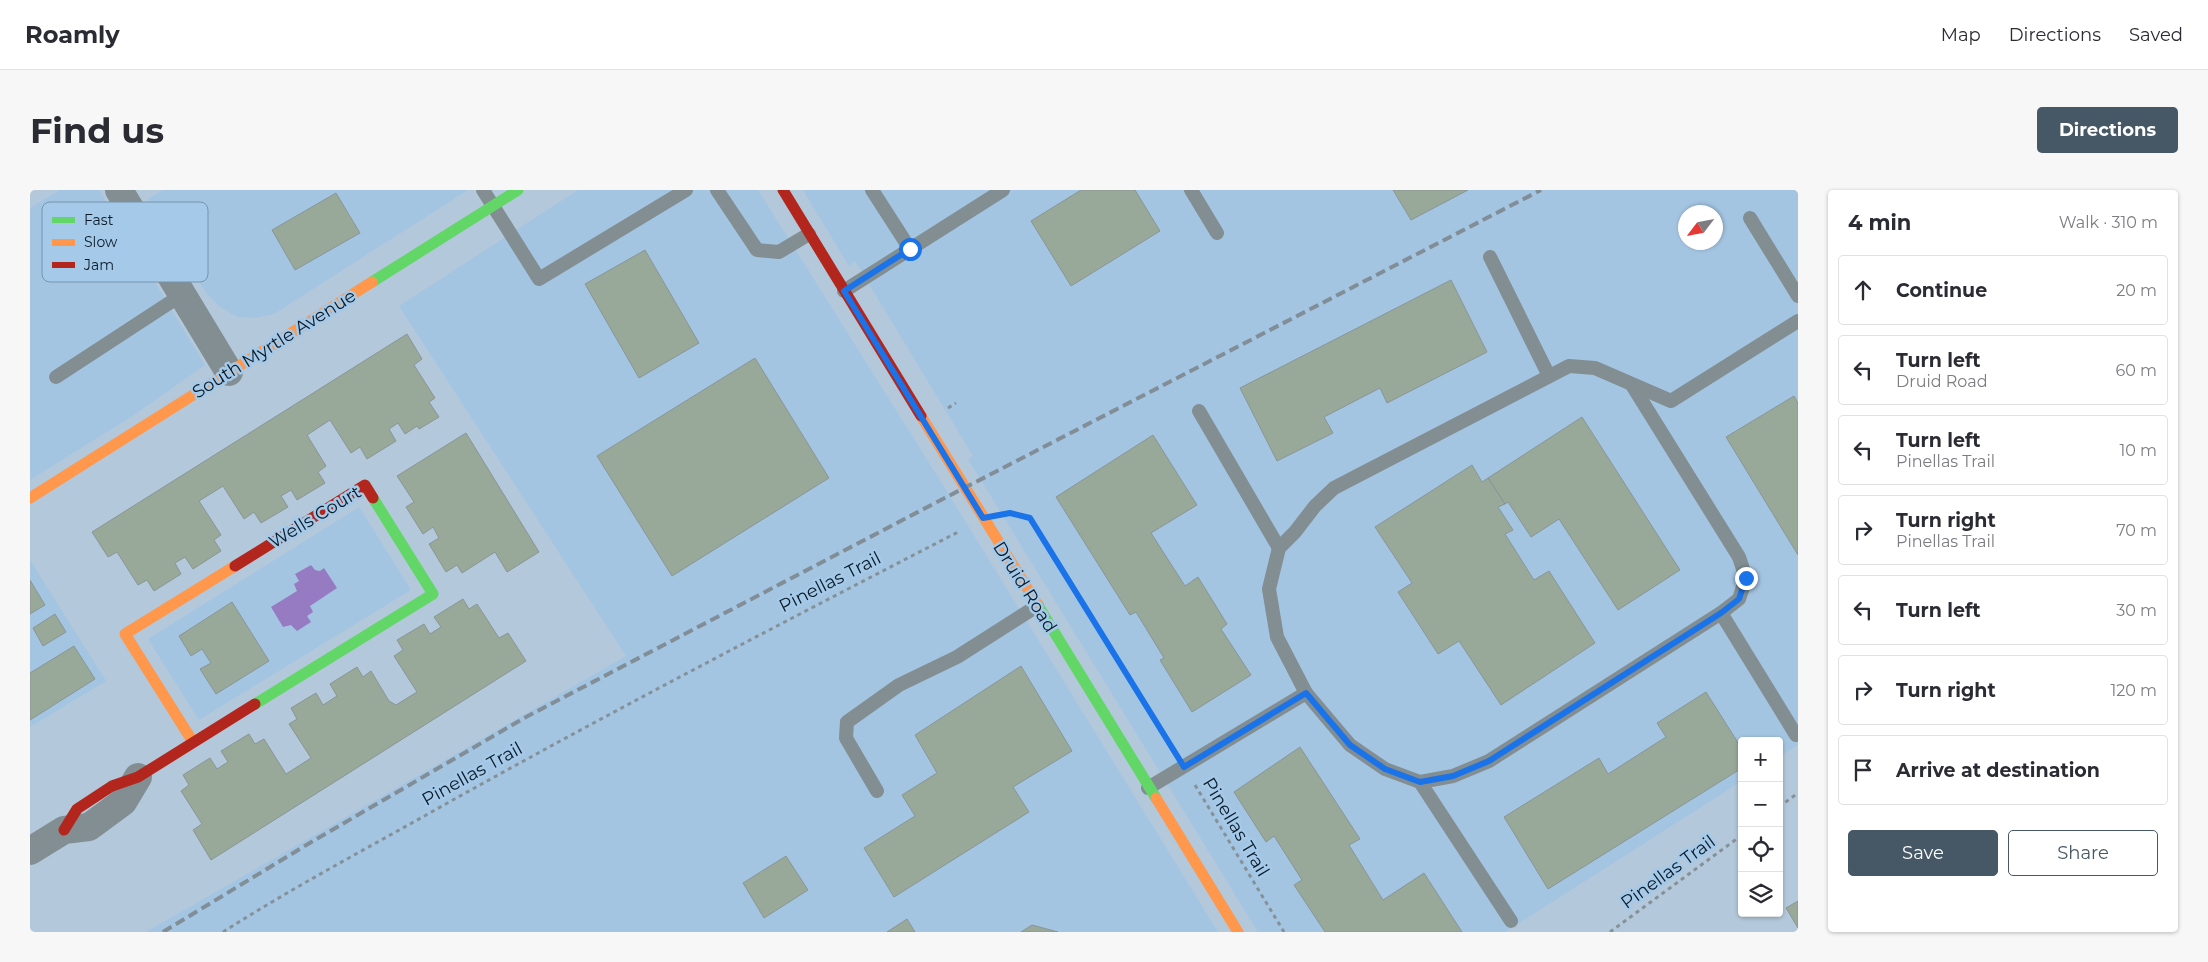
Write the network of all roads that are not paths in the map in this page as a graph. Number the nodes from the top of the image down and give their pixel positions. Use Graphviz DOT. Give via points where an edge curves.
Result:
graph roads {
  1 [pos="119,190"];
  2 [pos="483,190"];
  3 [pos="518,190"];
  4 [pos="686,190"];
  5 [pos="717,190"];
  6 [pos="782,190"];
  7 [pos="872,190"];
  8 [pos="1003,190"];
  9 [pos="1191,190"];
  10 [pos="126,202"];
  11 [pos="493,206"];
  12 [pos="1750,218"];
  13 [pos="1217,233"];
  14 [pos="809,234"];
  15 [pos="910,249"];
  16 [pos="1490,257"];
  17 [pos="176,282"];
  18 [pos="844,291"];
  19 [pos="183,294"];
  20 [pos="1798,296"];
  21 [pos="1798,321"];
  22 [pos="229,372"];
  23 [pos="1549,376"];
  24 [pos="56,377"];
  25 [pos="1632,385"];
  26 [pos="1199,411"];
  27 [pos="30,498"];
  28 [pos="1279,548"];
  29 [pos="1037,606"];
  30 [pos="1721,613"];
  31 [pos="1306,693"];
  32 [pos="1796,735"];
  33 [pos="193,742"];
  34 [pos="138,777"];
  35 [pos="1420,782"];
  36 [pos="1148,788"];
  37 [pos="878,791"];
  38 [pos="30,851"];
  39 [pos="1511,921"];
  40 [pos="1238,932"];
  1 -- 10 [label="street"];
  2 -- 11 [label="lane"];
  3 -- 11 [label="street, South Myrtle Avenue"];
  4 -- 11 [label="lane" via="539,279"];
  5 -- 14 [label="lane" via="757,250 779,252"];
  6 -- 14 [label="street, Druid Road"];
  7 -- 15 [label="lane"];
  8 -- 15 [label="lane"];
  9 -- 13 [label="lane"];
  11 -- 22 [label="street, South Myrtle Avenue"];
  12 -- 20 [label="lane"];
  14 -- 18 [label="street, Druid Road"];
  15 -- 18 [label="lane"];
  16 -- 23 [label="lane"];
  17 -- 19 [label="street"];
  18 -- 29 [label="street, Druid Road"];
  19 -- 22 [label="street"];
  19 -- 24 [label="lane"];
  21 -- 25 [label="lane" via="1671,401"];
  22 -- 27 [label="street, South Myrtle Avenue"];
  23 -- 25 [label="lane" via="1569,366 1595,368"];
  23 -- 28 [label="lane" via="1334,488 1314,506"];
  25 -- 30 [label="lane" via="1739,557 1746,578 1739,599"];
  26 -- 28 [label="lane"];
  28 -- 31 [label="lane" via="1269,589 1277,637"];
  29 -- 36 [label="street, Druid Road"];
  29 -- 37 [label="lane" via="957,657 899,685 847,722 846,738"];
  30 -- 32 [label="lane"];
  30 -- 35 [label="lane" via="1489,761 1453,776"];
  31 -- 35 [label="lane" via="1350,745 1385,769"];
  31 -- 36 [label="lane"];
  33 -- 33 [label="street, Wells Court" via="433,594 366,485 125,634"];
  33 -- 34 [label="street, Wells Court"];
  34 -- 38 [label="street, Wells Court" via="123,802 89,827 64,830"];
  35 -- 39 [label="lane"];
  36 -- 40 [label="street, Druid Road"];
}
